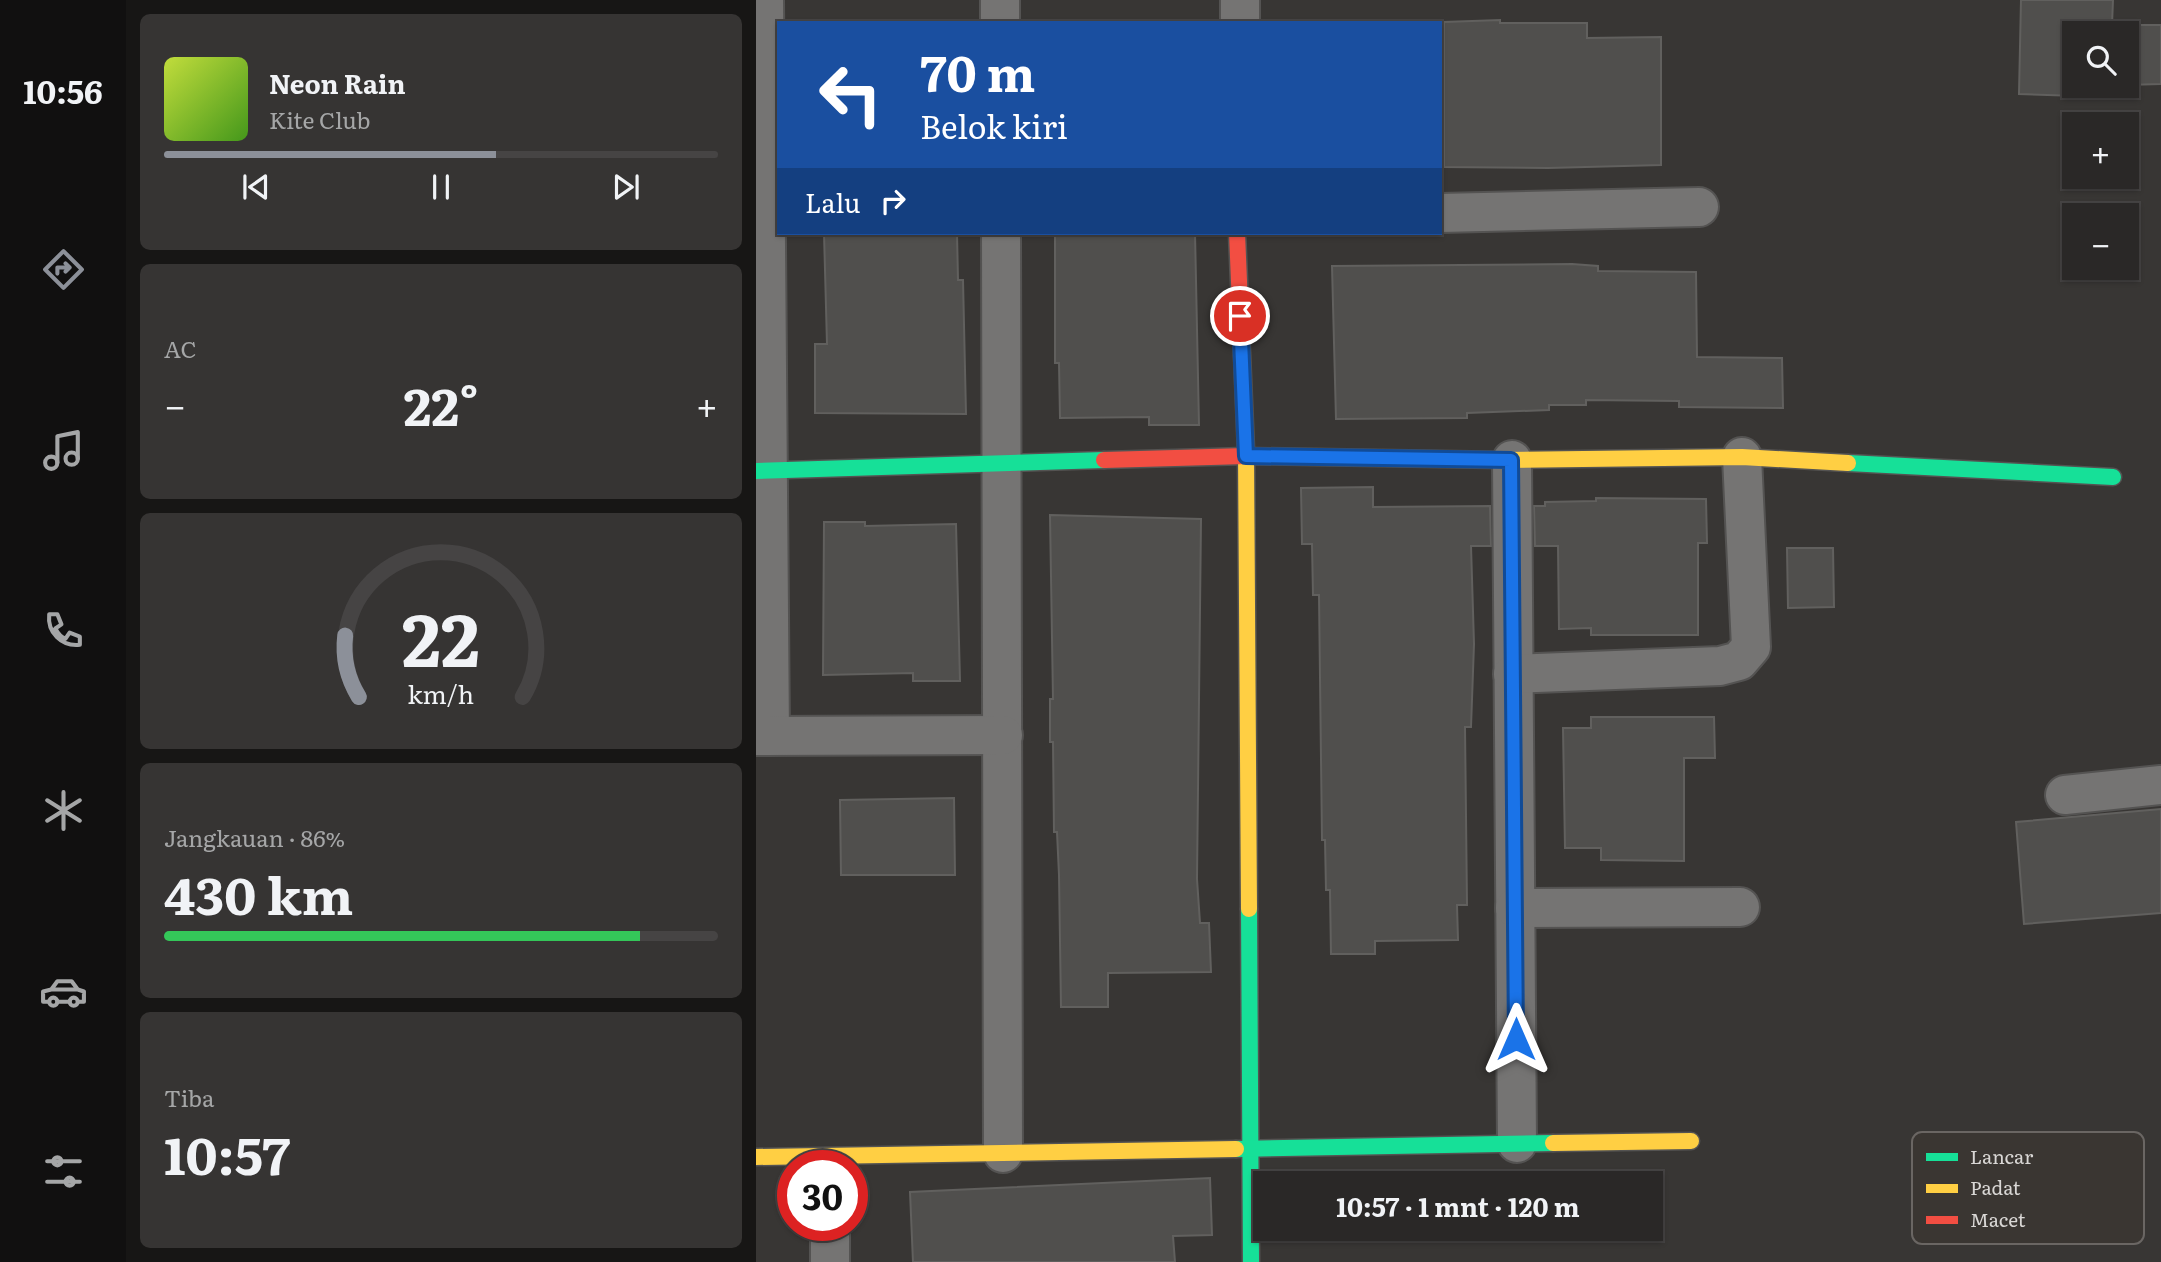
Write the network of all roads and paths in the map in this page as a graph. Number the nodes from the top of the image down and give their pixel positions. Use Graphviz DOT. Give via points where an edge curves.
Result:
graph roads {
  1 [pos="764,0"];
  2 [pos="1000,0"];
  3 [pos="1240,0"];
  4 [pos="1000,21"];
  5 [pos="1240,21"];
  6 [pos="1699,207"];
  7 [pos="1442,212"];
  8 [pos="761,225"];
  9 [pos="1001,235"];
  10 [pos="1237,235"];
  11 [pos="1246,456"];
  12 [pos="1742,457"];
  13 [pos="1511,460"];
  14 [pos="1001,461"];
  15 [pos="762,470"];
  16 [pos="2113,477"];
  17 [pos="1513,674"];
  18 [pos="763,736"];
  19 [pos="1003,736"];
  20 [pos="2161,785"];
  21 [pos="2066,794"];
  22 [pos="1740,907"];
  23 [pos="1515,908"];
  24 [pos="1692,1141"];
  25 [pos="1517,1143"];
  26 [pos="1250,1149"];
  27 [pos="1003,1153"];
  28 [pos="756,1157"];
  29 [pos="777,1158"];
  30 [pos="868,1159"];
  31 [pos="830,1241"];
  32 [pos="830,1262"];
  33 [pos="1251,1262"];
  1 -- 8 [label="street"];
  2 -- 4 [label="street"];
  3 -- 5 [label="street"];
  6 -- 7 [label="street"];
  8 -- 15 [label="street"];
  9 -- 14 [label="street"];
  10 -- 11 [label="street"];
  11 -- 13 [label="street"];
  11 -- 14 [label="street"];
  11 -- 26 [label="street"];
  12 -- 13 [label="street"];
  12 -- 16 [label="street"];
  12 -- 17 [label="street" via="1751,647 1739,661 1720,666"];
  13 -- 17 [label="street"];
  14 -- 15 [label="street"];
  14 -- 19 [label="street"];
  15 -- 18 [label="street"];
  17 -- 23 [label="street"];
  18 -- 19 [label="street"];
  19 -- 27 [label="street"];
  20 -- 21 [label="street"];
  22 -- 23 [label="street"];
  23 -- 25 [label="street"];
  24 -- 25 [label="street"];
  25 -- 26 [label="street"];
  26 -- 27 [label="street"];
  26 -- 33 [label="street"];
  27 -- 30 [label="street"];
  28 -- 29 [label="street"];
  31 -- 32 [label="street"];
}
